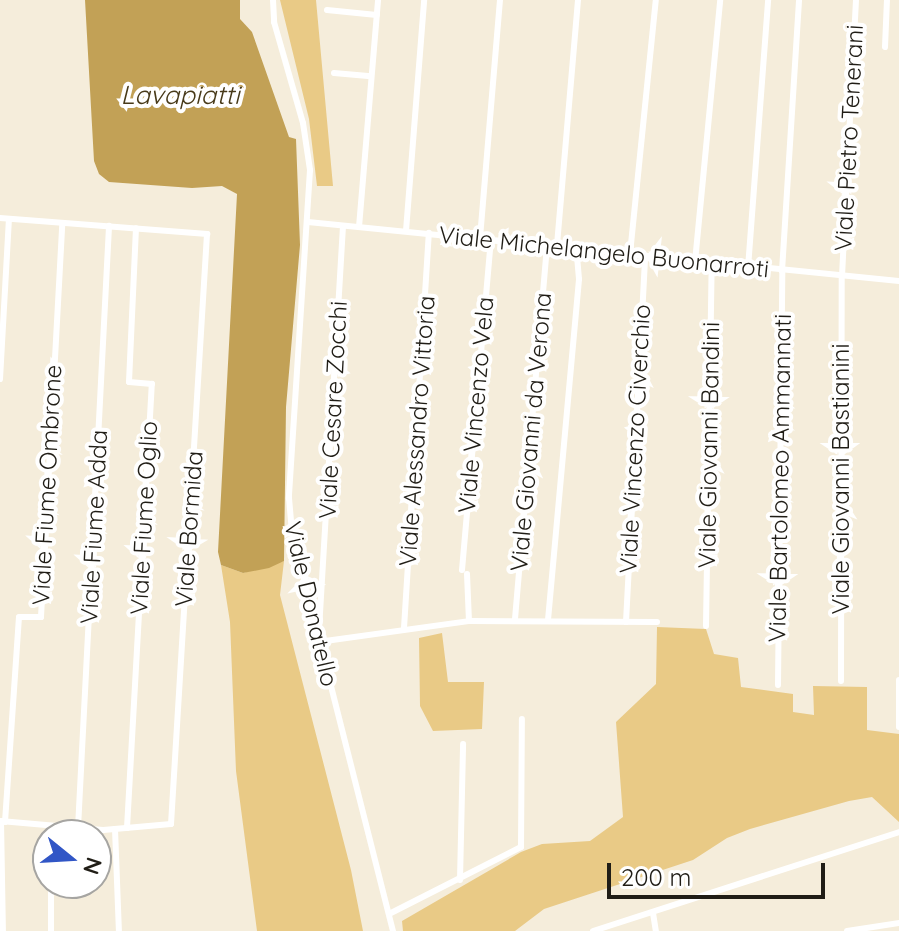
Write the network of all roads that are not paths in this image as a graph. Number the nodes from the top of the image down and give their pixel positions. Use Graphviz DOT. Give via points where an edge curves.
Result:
graph roads {
  1 [pos="273,0"];
  2 [pos="378,0"];
  3 [pos="424,0"];
  4 [pos="500,0"];
  5 [pos="578,0"];
  6 [pos="656,0"];
  7 [pos="720,0"];
  8 [pos="768,0"];
  9 [pos="799,0"];
  10 [pos="856,0"];
  11 [pos="887,0"];
  12 [pos="327,10"];
  13 [pos="377,15"];
  14 [pos="885,47"];
  15 [pos="334,73"];
  16 [pos="371,76"];
  17 [pos="0,218"];
  18 [pos="9,219"];
  19 [pos="308,222"];
  20 [pos="62,224"];
  21 [pos="109,226"];
  22 [pos="343,226"];
  23 [pos="359,227"];
  24 [pos="136,228"];
  25 [pos="406,231"];
  26 [pos="429,233"];
  27 [pos="480,238"];
  28 [pos="491,239"];
  29 [pos="547,244"];
  30 [pos="557,245"];
  31 [pos="576,247"];
  32 [pos="630,254"];
  33 [pos="645,256"];
  34 [pos="695,262"];
  35 [pos="712,264"];
  36 [pos="748,268"];
  37 [pos="782,271"];
  38 [pos="842,276"];
  39 [pos="899,281"];
  40 [pos="2,304"];
  41 [pos="0,369"];
  42 [pos="0,379"];
  43 [pos="515,619"];
  44 [pos="548,620"];
  45 [pos="469,621"];
  46 [pos="626,622"];
  47 [pos="657,622"];
  48 [pos="706,626"];
  49 [pos="404,628"];
  50 [pos="318,642"];
  51 [pos="841,681"];
  52 [pos="899,683"];
  53 [pos="778,685"];
  54 [pos="522,719"];
  55 [pos="899,727"];
  56 [pos="463,744"];
  57 [pos="78,819"];
  58 [pos="2,821"];
  59 [pos="32,824"];
  60 [pos="127,828"];
  61 [pos="112,829"];
  62 [pos="115,829"];
  63 [pos="899,832"];
  64 [pos="460,880"];
  65 [pos="51,899"];
  66 [pos="653,913"];
  67 [pos="389,914"];
  68 [pos="899,923"];
  69 [pos="3,931"];
  70 [pos="51,931"];
  71 [pos="119,931"];
  72 [pos="393,931"];
  73 [pos="593,931"];
  74 [pos="656,931"];
  75 [pos="847,931"];
  1 -- 19 [label="street, Viale Donatello" via="274,22 303,123 310,170"];
  2 -- 13 [label="street"];
  3 -- 25 [label="street"];
  4 -- 27 [label="street"];
  5 -- 30 [label="street"];
  6 -- 32 [label="street"];
  7 -- 34 [label="street"];
  8 -- 36 [label="street"];
  9 -- 37 [label="street, Viale Bartolomeo Ammannati"];
  10 -- 38 [label="street, Viale Pietro Tenerani"];
  11 -- 14 [label="street"];
  12 -- 13 [label="street"];
  13 -- 16 [label="street"];
  15 -- 16 [label="street"];
  16 -- 23 [label="street"];
  17 -- 18 [label="street"];
  18 -- 20 [label="street"];
  18 -- 40 [label="street"];
  19 -- 22 [label="street, Viale Michelangelo Buonarroti"];
  19 -- 50 [label="street, Viale Donatello" via="289,498"];
  20 -- 21 [label="street"];
  20 -- 58 [label="street, Viale Fiume Ombrone" via="41,617 19,617"];
  21 -- 24 [label="street"];
  21 -- 57 [label="street, Viale Fiume Adda"];
  22 -- 23 [label="street, Viale Michelangelo Buonarroti"];
  22 -- 50 [label="street, Viale Cesare Zocchi"];
  23 -- 25 [label="street, Viale Michelangelo Buonarroti"];
  24 -- 60 [label="street, Viale Fiume Oglio" via="129,382 152,384"];
  24 -- 60 [label="street, Viale Bormida" via="207,234 171,824"];
  25 -- 26 [label="street, Viale Michelangelo Buonarroti"];
  26 -- 27 [label="street, Viale Michelangelo Buonarroti"];
  26 -- 49 [label="street, Viale Alessandro Vittoria"];
  27 -- 28 [label="street, Viale Michelangelo Buonarroti"];
  28 -- 29 [label="street, Viale Michelangelo Buonarroti"];
  28 -- 45 [label="street, Viale Vincenzo Vela" via="465,572"];
  29 -- 30 [label="street, Viale Michelangelo Buonarroti"];
  29 -- 43 [label="street, Viale Giovanni da Verona"];
  30 -- 31 [label="street, Viale Michelangelo Buonarroti"];
  31 -- 32 [label="street, Viale Michelangelo Buonarroti"];
  31 -- 44 [label="street" via="579,279"];
  32 -- 33 [label="street, Viale Michelangelo Buonarroti"];
  33 -- 34 [label="street, Viale Michelangelo Buonarroti"];
  33 -- 46 [label="street, Viale Vincenzo Civerchio"];
  34 -- 35 [label="street, Viale Michelangelo Buonarroti"];
  35 -- 36 [label="street, Viale Michelangelo Buonarroti"];
  35 -- 48 [label="street, Viale Giovanni Bandini"];
  36 -- 37 [label="street, Viale Michelangelo Buonarroti"];
  37 -- 38 [label="street, Viale Michelangelo Buonarroti"];
  37 -- 53 [label="street, Viale Bartolomeo Ammannati"];
  38 -- 39 [label="street, Viale Michelangelo Buonarroti"];
  38 -- 51 [label="street, Viale Giovanni Bastianini"];
  40 -- 41 [label="street"];
  41 -- 42 [label="street"];
  43 -- 44 [label="street"];
  43 -- 45 [label="street"];
  44 -- 46 [label="street"];
  45 -- 49 [label="street"];
  46 -- 47 [label="street"];
  49 -- 50 [label="street"];
  50 -- 67 [label="street, Viale Donatello"];
  52 -- 55 [label="street"];
  54 -- 64 [label="street" via="521,847"];
  56 -- 64 [label="street"];
  58 -- 59 [label="street"];
  58 -- 69 [label="street"];
  60 -- 62 [label="street"];
  61 -- 62 [label="street"];
  62 -- 71 [label="street"];
  63 -- 66 [label="street"];
  64 -- 67 [label="street"];
  65 -- 70 [label="street"];
  66 -- 73 [label="street"];
  66 -- 74 [label="street"];
  67 -- 72 [label="street, Viale Donatello"];
  68 -- 75 [label="street"];
}
